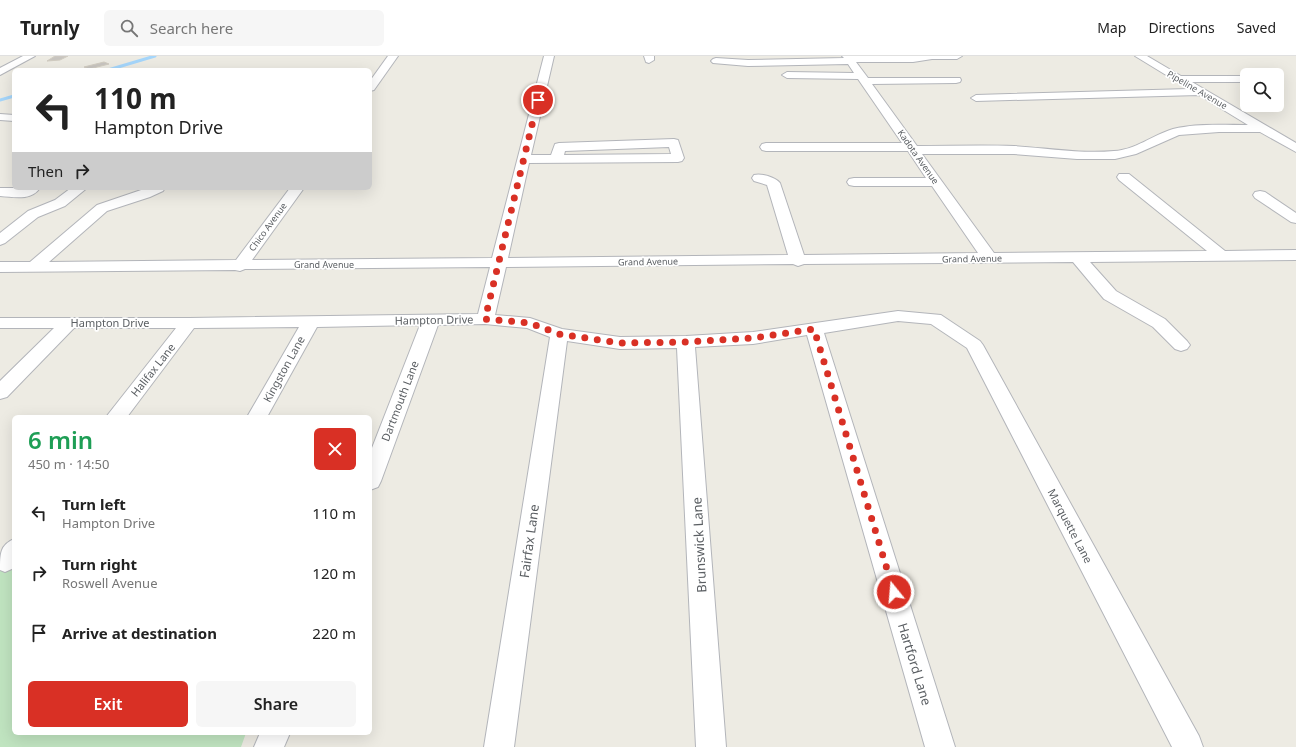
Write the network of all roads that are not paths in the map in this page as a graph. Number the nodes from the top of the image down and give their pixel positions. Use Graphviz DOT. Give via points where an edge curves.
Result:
graph roads {
  1 [pos="30,56"];
  2 [pos="393,56"];
  3 [pos="549,56"];
  4 [pos="957,56"];
  5 [pos="1140,56"];
  6 [pos="849,59"];
  7 [pos="716,61"];
  8 [pos="0,72"];
  9 [pos="780,76"];
  10 [pos="374,78"];
  11 [pos="862,78"];
  12 [pos="1240,78"];
  13 [pos="956,80"];
  14 [pos="1158,81"];
  15 [pos="1183,82"];
  16 [pos="1240,84"];
  17 [pos="1202,92"];
  18 [pos="976,98"];
  19 [pos="0,117"];
  20 [pos="12,118"];
  21 [pos="1262,128"];
  22 [pos="766,147"];
  23 [pos="1296,148"];
  24 [pos="912,149"];
  25 [pos="524,159"];
  26 [pos="557,159"];
  27 [pos="1124,177"];
  28 [pos="759,178"];
  29 [pos="854,182"];
  30 [pos="936,182"];
  31 [pos="30,190"];
  32 [pos="77,190"];
  33 [pos="154,190"];
  34 [pos="296,190"];
  35 [pos="0,192"];
  36 [pos="1260,195"];
  37 [pos="1296,219"];
  38 [pos="0,240"];
  39 [pos="1296,255"];
  40 [pos="1222,256"];
  41 [pos="1078,258"];
  42 [pos="990,259"];
  43 [pos="798,261"];
  44 [pos="498,264"];
  45 [pos="240,266"];
  46 [pos="0,267"];
  47 [pos="34,267"];
  48 [pos="485,319"];
  49 [pos="936,319"];
  50 [pos="431,320"];
  51 [pos="311,321"];
  52 [pos="0,323"];
  53 [pos="69,323"];
  54 [pos="189,324"];
  55 [pos="814,329"];
  56 [pos="559,334"];
  57 [pos="686,342"];
  58 [pos="1181,345"];
  59 [pos="0,392"];
  60 [pos="118,415"];
  61 [pos="258,415"];
  62 [pos="372,476"];
  63 [pos="274,735"];
  64 [pos="270,747"];
  65 [pos="499,747"];
  66 [pos="711,747"];
  67 [pos="940,747"];
  68 [pos="1188,747"];
  1 -- 8 [label="street"];
  2 -- 10 [label="street"];
  3 -- 25 [label="street"];
  4 -- 6 [label="street"];
  5 -- 15 [label="street, Pipeline Avenue"];
  6 -- 7 [label="street" via="748,63"];
  6 -- 11 [label="street, Kadota Avenue"];
  9 -- 11 [label="street"];
  11 -- 13 [label="street"];
  11 -- 24 [label="street, Kadota Avenue"];
  12 -- 15 [label="street"];
  14 -- 15 [label="street"];
  15 -- 16 [label="street"];
  15 -- 17 [label="street, Pipeline Avenue"];
  17 -- 18 [label="street"];
  17 -- 21 [label="street, Pipeline Avenue"];
  19 -- 20 [label="street"];
  21 -- 23 [label="street, Pipeline Avenue"];
  21 -- 24 [label="street" via="1178,132 1130,153 1115,155"];
  22 -- 24 [label="street"];
  24 -- 30 [label="street, Kadota Avenue"];
  25 -- 26 [label="street"];
  25 -- 44 [label="street"];
  26 -- 26 [label="street" via="662,158 678,158 674,143 667,143 559,147"];
  27 -- 40 [label="street"];
  28 -- 43 [label="street" via="773,183"];
  29 -- 30 [label="street"];
  30 -- 42 [label="street, Kadota Avenue"];
  31 -- 35 [label="street" via="26,193"];
  32 -- 38 [label="street" via="60,203 33,214"];
  33 -- 47 [label="street" via="102,208"];
  34 -- 45 [label="street, Chico Avenue"];
  36 -- 37 [label="street"];
  39 -- 40 [label="street, Grand Avenue"];
  40 -- 41 [label="street, Grand Avenue"];
  41 -- 42 [label="street, Grand Avenue"];
  41 -- 58 [label="street" via="1110,295 1159,323"];
  42 -- 43 [label="street, Grand Avenue"];
  43 -- 44 [label="street, Grand Avenue"];
  44 -- 45 [label="street, Grand Avenue"];
  44 -- 48 [label="street"];
  45 -- 47 [label="street, Grand Avenue"];
  46 -- 47 [label="street, Grand Avenue"];
  48 -- 50 [label="street, Hampton Drive"];
  48 -- 56 [label="street, Hampton Drive" via="530,323"];
  49 -- 55 [label="street, Hampton Drive" via="898,316"];
  49 -- 68 [label="street, Marquette Lane" via="974,345"];
  50 -- 51 [label="street, Hampton Drive"];
  50 -- 62 [label="street, Dartmouth Lane"];
  51 -- 54 [label="street, Hampton Drive"];
  51 -- 61 [label="street, Kingston Lane"];
  52 -- 53 [label="street, Hampton Drive"];
  53 -- 54 [label="street, Hampton Drive"];
  53 -- 59 [label="street"];
  54 -- 60 [label="street, Halifax Lane"];
  55 -- 57 [label="street, Hampton Drive" via="753,338"];
  55 -- 67 [label="street, Hartford Lane"];
  56 -- 57 [label="street, Hampton Drive" via="620,343"];
  56 -- 65 [label="street, Fairfax Lane"];
  57 -- 66 [label="street, Brunswick Lane"];
  63 -- 64 [label="street"];
}
